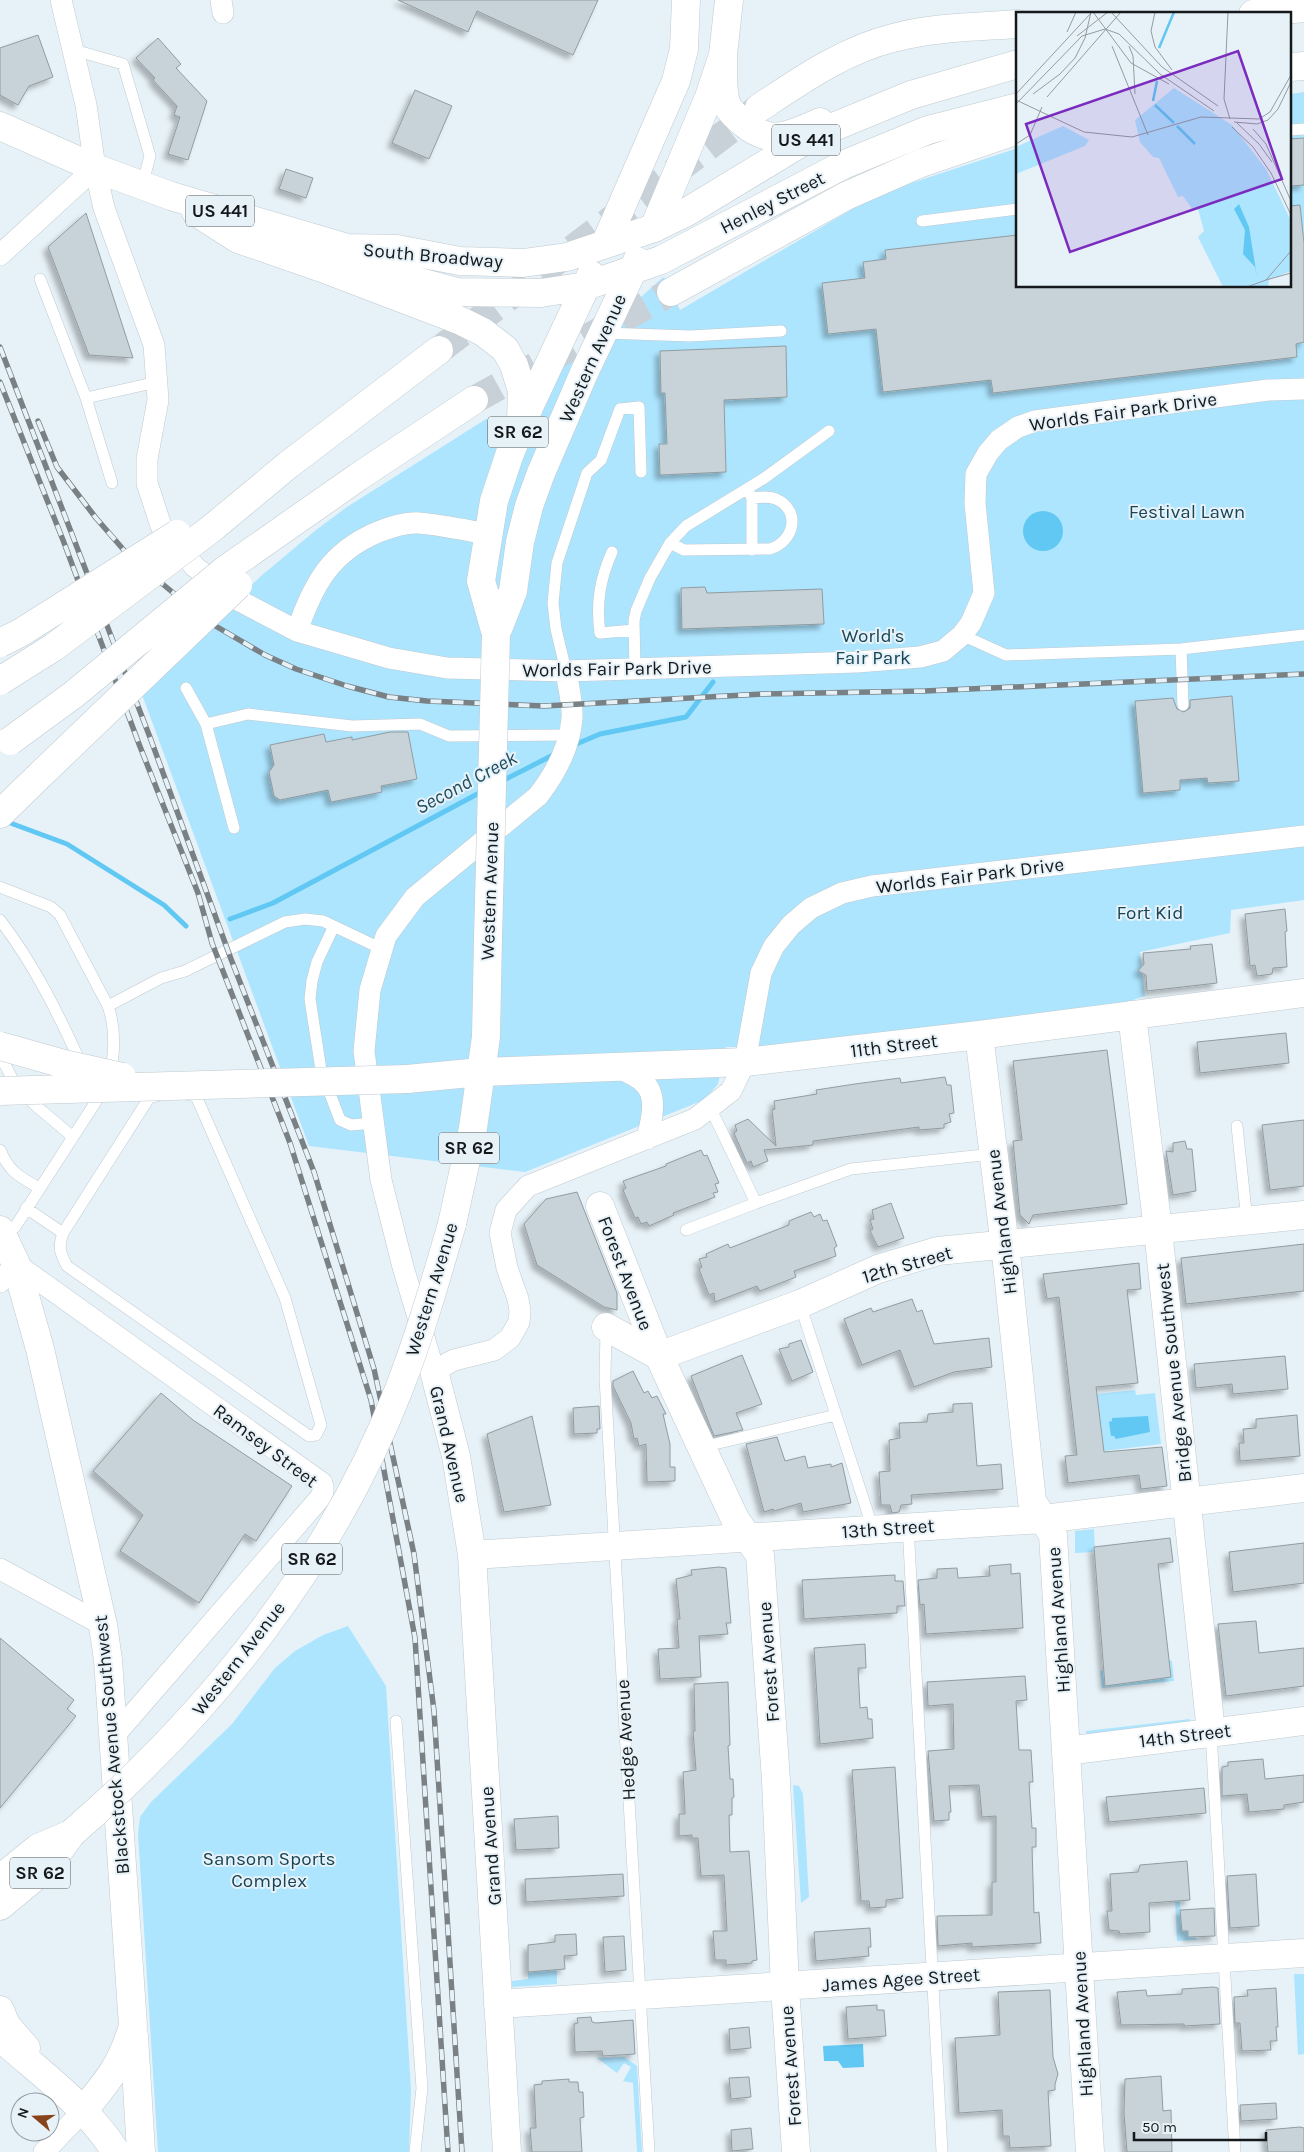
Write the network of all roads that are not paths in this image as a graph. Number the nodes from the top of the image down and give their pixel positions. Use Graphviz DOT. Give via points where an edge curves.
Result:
graph roads {
  1 [pos="61,0"];
  2 [pos="686,0"];
  3 [pos="729,0"];
  4 [pos="1304,8"];
  5 [pos="1270,12"];
  6 [pos="1016,24"];
  7 [pos="74,50"];
  8 [pos="723,54"];
  9 [pos="1016,65"];
  10 [pos="963,80"];
  11 [pos="759,108"];
  12 [pos="1016,108"];
  13 [pos="0,126"];
  14 [pos="1016,131"];
  15 [pos="95,168"];
  16 [pos="142,186"];
  17 [pos="171,196"];
  18 [pos="1016,209"];
  19 [pos="922,222"];
  20 [pos="654,228"];
  21 [pos="606,242"];
  22 [pos="347,248"];
  23 [pos="0,255"];
  24 [pos="632,270"];
  25 [pos="40,279"];
  26 [pos="586,286"];
  27 [pos="671,292"];
  28 [pos="781,331"];
  29 [pos="602,333"];
  30 [pos="438,350"];
  31 [pos="157,382"];
  32 [pos="1303,389"];
  33 [pos="86,398"];
  34 [pos="474,400"];
  35 [pos="829,431"];
  36 [pos="509,456"];
  37 [pos="641,472"];
  38 [pos="112,483"];
  39 [pos="750,494"];
  40 [pos="208,523"];
  41 [pos="487,534"];
  42 [pos="520,542"];
  43 [pos="670,543"];
  44 [pos="752,550"];
  45 [pos="612,552"];
  46 [pos="232,577"];
  47 [pos="634,630"];
  48 [pos="297,631"];
  49 [pos="496,634"];
  50 [pos="962,635"];
  51 [pos="1304,635"];
  52 [pos="0,643"];
  53 [pos="1180,649"];
  54 [pos="635,669"];
  55 [pos="566,671"];
  56 [pos="0,681"];
  57 [pos="186,688"];
  58 [pos="1183,705"];
  59 [pos="206,724"];
  60 [pos="567,738"];
  61 [pos="0,748"];
  62 [pos="0,814"];
  63 [pos="234,828"];
  64 [pos="1304,836"];
  65 [pos="0,887"];
  66 [pos="0,920"];
  67 [pos="334,926"];
  68 [pos="382,949"];
  69 [pos="1304,993"];
  70 [pos="108,1006"];
  71 [pos="1132,1015"];
  72 [pos="979,1035"];
  73 [pos="0,1046"];
  74 [pos="0,1055"];
  75 [pos="745,1062"];
  76 [pos="615,1066"];
  77 [pos="481,1072"];
  78 [pos="218,1085"];
  79 [pos="0,1091"];
  80 [pos="101,1094"];
  81 [pos="710,1107"];
  82 [pos="374,1123"];
  83 [pos="1237,1126"];
  84 [pos="73,1137"];
  85 [pos="647,1139"];
  86 [pos="0,1150"];
  87 [pos="993,1154"];
  88 [pos="40,1188"];
  89 [pos="756,1203"];
  90 [pos="600,1206"];
  91 [pos="26,1208"];
  92 [pos="1304,1215"];
  93 [pos="1247,1221"];
  94 [pos="686,1230"];
  95 [pos="1158,1230"];
  96 [pos="1,1231"];
  97 [pos="63,1233"];
  98 [pos="1004,1245"];
  99 [pos="8,1273"];
  100 [pos="800,1304"];
  101 [pos="599,1323"];
  102 [pos="659,1356"];
  103 [pos="434,1371"];
  104 [pos="836,1415"];
  105 [pos="702,1447"];
  106 [pos="1304,1488"];
  107 [pos="1186,1501"];
  108 [pos="1043,1519"];
  109 [pos="908,1526"];
  110 [pos="873,1529"];
  111 [pos="748,1537"];
  112 [pos="614,1546"];
  113 [pos="472,1555"];
  114 [pos="0,1569"];
  115 [pos="103,1625"];
  116 [pos="396,1721"];
  117 [pos="1304,1721"];
  118 [pos="1211,1732"];
  119 [pos="114,1736"];
  120 [pos="1066,1751"];
  121 [pos="72,1833"];
  122 [pos="47,1867"];
  123 [pos="0,1879"];
  124 [pos="0,1906"];
  125 [pos="0,1930"];
  126 [pos="1304,1953"];
  127 [pos="1226,1959"];
  128 [pos="1079,1968"];
  129 [pos="933,1976"];
  130 [pos="785,1987"];
  131 [pos="639,1996"];
  132 [pos="498,2004"];
  133 [pos="0,2010"];
  134 [pos="134,2026"];
  135 [pos="0,2038"];
  136 [pos="80,2108"];
  137 [pos="44,2152"];
  138 [pos="116,2152"];
  139 [pos="140,2152"];
  140 [pos="416,2152"];
  141 [pos="507,2152"];
  142 [pos="649,2152"];
  143 [pos="796,2152"];
  144 [pos="942,2152"];
  145 [pos="1090,2152"];
  146 [pos="1236,2152"];
  1 -- 7 [label="street, Worlds Fair Park Drive"];
  2 -- 21 [label="main road, Western Avenue" via="684,49 676,81"];
  3 -- 8 [label="main road"];
  4 -- 5 [label="main road"];
  6 -- 11 [label="main road" via="936,30 892,38 810,74"];
  7 -- 15 [label="street, Worlds Fair Park Drive"];
  7 -- 16 [label="lane" via="123,64 150,156"];
  8 -- 10 [label="main road" via="727,105 756,133 775,138 792,134 915,80"];
  8 -- 20 [label="main road, Western Avenue" via="709,97"];
  9 -- 10 [label="main road, Henley Street / US 441"];
  10 -- 20 [label="main road, Henley Street / US 441" via="911,95 814,135 685,213"];
  12 -- 24 [label="main road, Henley Street / US 441" via="928,130 843,165 661,260"];
  13 -- 15 [label="main road, US 441"];
  14 -- 27 [label="main road" via="921,163 846,196"];
  15 -- 16 [label="main road, South Broadway / US 441"];
  15 -- 23 [label="street"];
  15 -- 31 [label="street, Worlds Fair Park Drive" via="104,208 154,345"];
  16 -- 17 [label="main road, South Broadway / US 441"];
  17 -- 22 [label="main road, South Broadway / US 441"];
  17 -- 36 [label="main road" via="238,239 484,332 504,349 514,365 522,391 521,418"];
  18 -- 19 [label="lane"];
  20 -- 21 [label="main road, Henley Street / US 441"];
  20 -- 24 [label="main road, Western Avenue / SR 62"];
  21 -- 22 [label="main road, South Broadway / US 441" via="567,257 523,262 460,261 397,249"];
  21 -- 26 [label="main road, Western Avenue / SR 62"];
  22 -- 26 [label="main road, South Broadway / US 441" via="390,274 457,292 541,293"];
  24 -- 26 [label="main road, Henley Street / US 441"];
  24 -- 29 [label="main road, Western Avenue / SR 62"];
  25 -- 33 [label="lane"];
  26 -- 36 [label="main road, Western Avenue / SR 62"];
  28 -- 29 [label="lane" via="690,336"];
  29 -- 42 [label="main road, Western Avenue / SR 62" via="541,473"];
  30 -- 40 [label="main road"];
  31 -- 33 [label="lane"];
  31 -- 48 [label="street, Worlds Fair Park Drive" via="158,400 147,467 148,483 161,526 195,567 238,600"];
  32 -- 50 [label="street, Worlds Fair Park Drive" via="1268,390 1035,421 1008,434 988,453 976,474 975,503 984,593"];
  33 -- 38 [label="lane"];
  34 -- 46 [label="main road" via="358,477"];
  35 -- 39 [label="lane"];
  36 -- 41 [label="main road, Western Avenue / SR 62"];
  37 -- 55 [label="lane" via="639,407 625,407 620,409 601,460 587,473 557,563 553,603"];
  39 -- 43 [label="lane" via="686,526"];
  39 -- 44 [label="lane"];
  39 -- 44 [label="lane" via="781,502 792,524 787,539 778,546"];
  40 -- 52 [label="main road, bridge"];
  40 -- 56 [label="main road, bridge" via="54,647"];
  41 -- 42 [label="main road"];
  41 -- 48 [label="street" via="417,523 397,525 362,538 327,568"];
  41 -- 49 [label="main road, Western Avenue / SR 62" via="481,581"];
  42 -- 49 [label="main road, Western Avenue / SR 62" via="513,591"];
  43 -- 44 [label="lane" via="684,550"];
  43 -- 47 [label="lane" via="641,597"];
  45 -- 47 [label="lane" via="597,605 600,633"];
  46 -- 61 [label="main road, bridge"];
  46 -- 62 [label="main road, bridge"];
  47 -- 54 [label="lane"];
  48 -- 55 [label="street, Worlds Fair Park Drive" via="388,658 447,668"];
  49 -- 77 [label="main road, Western Avenue / SR 62, bridge" via="486,1036"];
  50 -- 53 [label="lane" via="1006,655"];
  50 -- 54 [label="street, Worlds Fair Park Drive" via="943,650 920,656 857,662"];
  51 -- 53 [label="lane"];
  53 -- 58 [label="lane"];
  54 -- 55 [label="street, Worlds Fair Park Drive"];
  55 -- 60 [label="street, Grand Avenue" via="572,718"];
  57 -- 59 [label="lane"];
  59 -- 60 [label="lane" via="248,714 352,726 420,724 449,736"];
  59 -- 63 [label="lane"];
  60 -- 68 [label="street, Grand Avenue" via="554,776 538,796 415,897 386,936"];
  64 -- 75 [label="street, Worlds Fair Park Drive" via="918,880 842,893 811,908 774,946 761,974"];
  65 -- 70 [label="lane" via="51,907 60,915"];
  66 -- 80 [label="lane" via="28,960 89,1082"];
  67 -- 68 [label="lane"];
  67 -- 70 [label="lane" via="322,921 285,922 185,972 161,978"];
  67 -- 82 [label="lane" via="317,962 310,999 321,1070 340,1120 351,1125"];
  68 -- 82 [label="street, Grand Avenue" via="370,990 364,1051"];
  69 -- 71 [label="main road, 11th Street"];
  70 -- 80 [label="lane" via="113,1021 114,1046 109,1080"];
  71 -- 72 [label="main road, 11th Street"];
  71 -- 95 [label="main road, Bridge Avenue Southwest"];
  72 -- 75 [label="main road, 11th Street"];
  72 -- 87 [label="main road, Highland Avenue"];
  73 -- 78 [label="main road, bridge" via="135,1079"];
  74 -- 84 [label="lane" via="14,1082 35,1105"];
  75 -- 76 [label="main road, 11th Street"];
  75 -- 81 [label="street, Worlds Fair Park Drive" via="731,1091"];
  76 -- 77 [label="main road, 11th Street"];
  76 -- 85 [label="street" via="643,1081 649,1089 653,1117"];
  77 -- 78 [label="main road, 11th Street, bridge" via="407,1079"];
  77 -- 121 [label="main road, Western Avenue / SR 62, bridge" via="473,1128 452,1224 433,1289 398,1390 352,1488 313,1558 219,1687 170,1742"];
  78 -- 79 [label="main road, bridge"];
  80 -- 84 [label="lane"];
  81 -- 85 [label="street, Worlds Fair Park Drive" via="695,1119"];
  81 -- 89 [label="lane"];
  82 -- 103 [label="street, Grand Avenue" via="382,1180"];
  83 -- 93 [label="lane"];
  84 -- 88 [label="lane"];
  85 -- 103 [label="street, Worlds Fair Park Drive" via="528,1186 506,1210 500,1233 518,1299 519,1322 510,1338 494,1350 454,1360"];
  86 -- 88 [label="lane" via="7,1166"];
  87 -- 89 [label="lane" via="851,1169"];
  87 -- 98 [label="main road, Highland Avenue"];
  88 -- 91 [label="lane"];
  89 -- 94 [label="lane"];
  90 -- 102 [label="main road, Forest Avenue"];
  91 -- 96 [label="lane" via="15,1227"];
  91 -- 97 [label="lane"];
  92 -- 93 [label="main road, 12th Street"];
  93 -- 95 [label="main road, 12th Street"];
  95 -- 98 [label="main road, 12th Street"];
  95 -- 107 [label="main road, Bridge Avenue Southwest"];
  96 -- 99 [label="main road, Blackstock Avenue Southwest"];
  97 -- 97 [label="lane" via="59,1252 67,1266 309,1436 316,1436 321,1425 285,1298 196,1096 166,1093 149,1098"];
  98 -- 100 [label="main road, 12th Street" via="938,1251 878,1269"];
  98 -- 108 [label="main road, Highland Avenue" via="1032,1501"];
  99 -- 115 [label="main road, Blackstock Avenue Southwest" via="40,1349"];
  99 -- 119 [label="street, Ramsey Street" via="322,1483 323,1487 320,1498"];
  100 -- 102 [label="main road, 12th Street"];
  100 -- 104 [label="lane"];
  101 -- 102 [label="main road"];
  101 -- 112 [label="lane, Hedge Avenue" via="606,1378"];
  102 -- 105 [label="main road, Forest Avenue"];
  103 -- 113 [label="main road, Grand Avenue" via="459,1474"];
  104 -- 105 [label="lane"];
  104 -- 110 [label="lane"];
  105 -- 111 [label="main road, Forest Avenue"];
  106 -- 107 [label="main road, 13th Street"];
  107 -- 108 [label="main road, 13th Street"];
  107 -- 118 [label="main road, Bridge Avenue Southwest"];
  108 -- 109 [label="main road, 13th Street"];
  108 -- 120 [label="main road, Highland Avenue" via="1053,1535"];
  109 -- 110 [label="main road, 13th Street"];
  109 -- 129 [label="lane"];
  110 -- 111 [label="main road, 13th Street"];
  111 -- 112 [label="main road, 13th Street"];
  111 -- 130 [label="main road, Forest Avenue" via="760,1556 776,1780"];
  112 -- 113 [label="main road, 13th Street"];
  112 -- 131 [label="lane, Hedge Avenue"];
  113 -- 132 [label="main road, Grand Avenue"];
  114 -- 115 [label="street"];
  115 -- 119 [label="main road, Blackstock Avenue Southwest"];
  116 -- 140 [label="lane" via="422,2088"];
  117 -- 118 [label="main road, 14th Street"];
  118 -- 120 [label="main road, 14th Street"];
  118 -- 127 [label="lane"];
  119 -- 134 [label="main road, Blackstock Avenue Southwest"];
  120 -- 128 [label="main road, Highland Avenue"];
  121 -- 122 [label="main road, Western Avenue / SR 62"];
  121 -- 123 [label="main road, Western Avenue / SR 62" via="38,1848"];
  122 -- 124 [label="main road, Western Avenue / SR 62"];
  122 -- 125 [label="main road" via="10,1908"];
  126 -- 127 [label="main road, James Agee Street"];
  127 -- 128 [label="main road, James Agee Street"];
  127 -- 146 [label="lane"];
  128 -- 129 [label="main road, James Agee Street"];
  128 -- 145 [label="main road, Highland Avenue"];
  129 -- 130 [label="main road, James Agee Street"];
  129 -- 144 [label="lane"];
  130 -- 131 [label="main road, James Agee Street"];
  130 -- 143 [label="main road, Forest Avenue"];
  131 -- 132 [label="main road, James Agee Street"];
  131 -- 142 [label="lane, Hedge Avenue"];
  132 -- 141 [label="main road, Grand Avenue"];
  133 -- 136 [label="main road" via="6,2025 67,2086"];
  134 -- 136 [label="main road, Blackstock Avenue Southwest" via="125,2054 111,2077"];
  134 -- 139 [label="main road"];
  135 -- 136 [label="main road"];
  136 -- 137 [label="street, Blackstock Avenue Southwest"];
  136 -- 138 [label="main road"];
}
